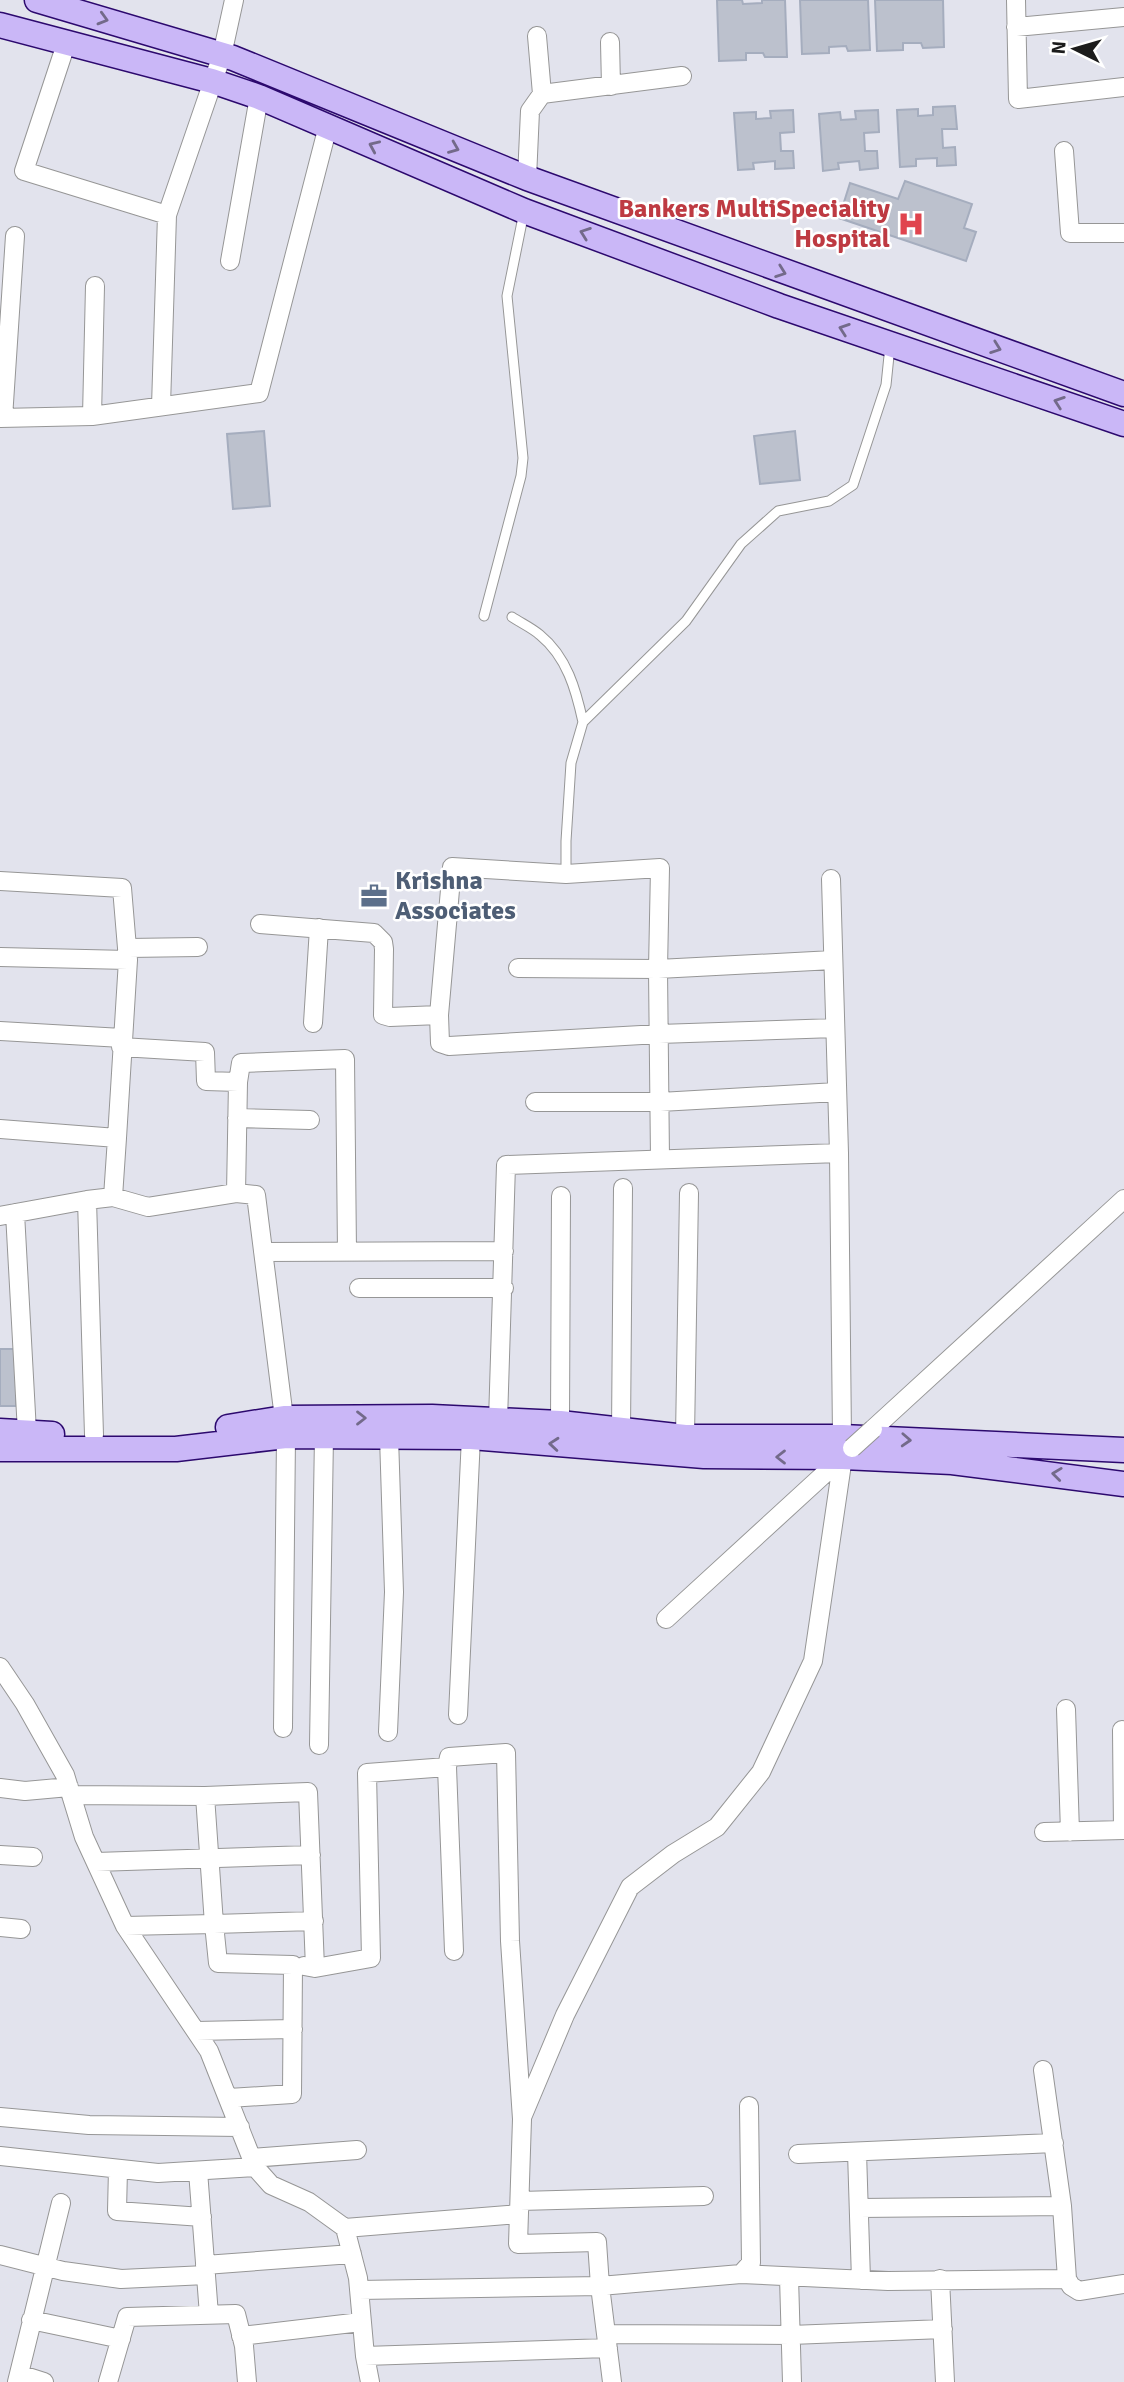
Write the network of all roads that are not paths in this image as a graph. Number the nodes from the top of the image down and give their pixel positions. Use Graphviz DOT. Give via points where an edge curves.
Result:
graph roads {
  1 [pos="37,0"];
  2 [pos="234,0"];
  3 [pos="1016,0"];
  4 [pos="1124,17"];
  5 [pos="0,25"];
  6 [pos="1016,27"];
  7 [pos="537,36"];
  8 [pos="610,42"];
  9 [pos="66,44"];
  10 [pos="222,55"];
  11 [pos="681,76"];
  12 [pos="212,81"];
  13 [pos="611,86"];
  14 [pos="1124,87"];
  15 [pos="542,94"];
  16 [pos="258,97"];
  17 [pos="328,126"];
  18 [pos="1064,150"];
  19 [pos="527,178"];
  20 [pos="524,211"];
  21 [pos="167,215"];
  22 [pos="1124,233"];
  23 [pos="15,236"];
  24 [pos="230,261"];
  25 [pos="95,286"];
  26 [pos="890,344"];
  27 [pos="1124,394"];
  28 [pos="162,406"];
  29 [pos="92,416"];
  30 [pos="2,418"];
  31 [pos="1124,424"];
  32 [pos="484,616"];
  33 [pos="512,617"];
  34 [pos="583,722"];
  35 [pos="566,874"];
  36 [pos="831,879"];
  37 [pos="0,881"];
  38 [pos="260,924"];
  39 [pos="319,928"];
  40 [pos="198,947"];
  41 [pos="128,954"];
  42 [pos="0,957"];
  43 [pos="833,960"];
  44 [pos="518,968"];
  45 [pos="658,969"];
  46 [pos="439,1015"];
  47 [pos="313,1023"];
  48 [pos="835,1027"];
  49 [pos="0,1031"];
  50 [pos="659,1034"];
  51 [pos="122,1043"];
  52 [pos="238,1082"];
  53 [pos="837,1092"];
  54 [pos="535,1102"];
  55 [pos="660,1102"];
  56 [pos="237,1118"];
  57 [pos="310,1120"];
  58 [pos="0,1129"];
  59 [pos="117,1138"];
  60 [pos="839,1153"];
  61 [pos="660,1159"];
  62 [pos="623,1188"];
  63 [pos="236,1193"];
  64 [pos="689,1193"];
  65 [pos="561,1196"];
  66 [pos="113,1197"];
  67 [pos="1124,1199"];
  68 [pos="87,1200"];
  69 [pos="7,1214"];
  70 [pos="504,1251"];
  71 [pos="263,1252"];
  72 [pos="347,1252"];
  73 [pos="359,1287"];
  74 [pos="503,1288"];
  75 [pos="498,1420"];
  76 [pos="560,1423"];
  77 [pos="285,1427"];
  78 [pos="0,1431"];
  79 [pos="621,1431"];
  80 [pos="27,1432"];
  81 [pos="94,1435"];
  82 [pos="324,1436"];
  83 [pos="389,1437"];
  84 [pos="471,1437"];
  85 [pos="685,1437"];
  86 [pos="846,1447"];
  87 [pos="0,1449"];
  88 [pos="1124,1450"];
  89 [pos="1124,1484"];
  90 [pos="666,1619"];
  91 [pos="0,1667"];
  92 [pos="1066,1709"];
  93 [pos="458,1715"];
  94 [pos="284,1728"];
  95 [pos="1122,1730"];
  96 [pos="388,1732"];
  97 [pos="319,1745"];
  98 [pos="447,1767"];
  99 [pos="0,1788"];
  100 [pos="70,1791"];
  101 [pos="205,1796"];
  102 [pos="1124,1830"];
  103 [pos="1044,1832"];
  104 [pos="1070,1832"];
  105 [pos="0,1855"];
  106 [pos="311,1855"];
  107 [pos="33,1857"];
  108 [pos="209,1858"];
  109 [pos="96,1863"];
  110 [pos="314,1921"];
  111 [pos="214,1924"];
  112 [pos="125,1926"];
  113 [pos="0,1927"];
  114 [pos="21,1929"];
  115 [pos="454,1951"];
  116 [pos="293,1965"];
  117 [pos="316,1968"];
  118 [pos="293,2029"];
  119 [pos="195,2031"];
  120 [pos="1043,2070"];
  121 [pos="229,2098"];
  122 [pos="750,2106"];
  123 [pos="0,2117"];
  124 [pos="522,2119"];
  125 [pos="240,2127"];
  126 [pos="1054,2143"];
  127 [pos="357,2150"];
  128 [pos="857,2152"];
  129 [pos="798,2154"];
  130 [pos="0,2156"];
  131 [pos="254,2162"];
  132 [pos="118,2169"];
  133 [pos="198,2171"];
  134 [pos="704,2196"];
  135 [pos="61,2203"];
  136 [pos="1062,2206"];
  137 [pos="519,2207"];
  138 [pos="859,2208"];
  139 [pos="202,2217"];
  140 [pos="345,2228"];
  141 [pos="352,2254"];
  142 [pos="0,2255"];
  143 [pos="44,2266"];
  144 [pos="205,2270"];
  145 [pos="741,2274"];
  146 [pos="789,2277"];
  147 [pos="940,2279"];
  148 [pos="1067,2279"];
  149 [pos="861,2280"];
  150 [pos="1124,2284"];
  151 [pos="600,2286"];
  152 [pos="359,2290"];
  153 [pos="209,2315"];
  154 [pos="31,2320"];
  155 [pos="361,2322"];
  156 [pos="943,2329"];
  157 [pos="791,2335"];
  158 [pos="241,2336"];
  159 [pos="121,2339"];
  160 [pos="607,2341"];
  161 [pos="365,2356"];
  162 [pos="18,2378"];
  163 [pos="44,2382"];
  164 [pos="108,2382"];
  165 [pos="247,2382"];
  166 [pos="370,2382"];
  167 [pos="612,2382"];
  168 [pos="792,2382"];
  169 [pos="945,2382"];
  1 -- 10 [label="street, one-way"];
  2 -- 10 [label="street"];
  3 -- 6 [label="street"];
  4 -- 6 [label="street"];
  5 -- 9 [label="street"];
  6 -- 14 [label="street" via="1018,99"];
  7 -- 15 [label="street"];
  8 -- 13 [label="street"];
  9 -- 12 [label="street"];
  9 -- 21 [label="street" via="24,171"];
  10 -- 12 [label="street"];
  10 -- 19 [label="street, one-way"];
  11 -- 13 [label="street"];
  12 -- 16 [label="street"];
  12 -- 21 [label="street"];
  13 -- 15 [label="street"];
  15 -- 19 [label="street" via="530,111"];
  16 -- 17 [label="street"];
  16 -- 24 [label="street"];
  20 -- 17 [label="street, one-way"];
  17 -- 28 [label="street" via="259,393"];
  18 -- 22 [label="street" via="1070,233"];
  19 -- 27 [label="street, one-way"];
  26 -- 20 [label="street, one-way"];
  20 -- 32 [label="lane" via="507,296 523,458"];
  21 -- 28 [label="street"];
  23 -- 30 [label="street"];
  25 -- 29 [label="street"];
  31 -- 26 [label="street, one-way"];
  26 -- 34 [label="lane" via="886,385 853,485 829,501 778,511 741,544 686,621"];
  28 -- 29 [label="street"];
  29 -- 30 [label="street"];
  33 -- 34 [label="lane" via="540,635 562,659 576,689"];
  34 -- 35 [label="lane" via="571,763"];
  35 -- 45 [label="street" via="660,868"];
  35 -- 46 [label="street" via="452,867"];
  36 -- 43 [label="street"];
  37 -- 41 [label="street" via="122,888"];
  38 -- 39 [label="street"];
  39 -- 46 [label="street" via="368,932 383,942 383,1015"];
  39 -- 47 [label="street"];
  40 -- 41 [label="street"];
  41 -- 42 [label="street"];
  41 -- 51 [label="street"];
  43 -- 45 [label="street"];
  43 -- 48 [label="street"];
  44 -- 45 [label="street"];
  45 -- 50 [label="street"];
  46 -- 50 [label="street" via="439,1037 444,1046"];
  48 -- 50 [label="street"];
  48 -- 53 [label="street"];
  49 -- 51 [label="street"];
  50 -- 55 [label="street"];
  51 -- 52 [label="street" via="205,1052 206,1081"];
  51 -- 59 [label="street"];
  52 -- 56 [label="street"];
  52 -- 72 [label="street" via="241,1063 345,1059"];
  53 -- 55 [label="street"];
  53 -- 60 [label="street"];
  54 -- 55 [label="street"];
  55 -- 61 [label="street"];
  56 -- 57 [label="street"];
  56 -- 63 [label="street"];
  58 -- 59 [label="street"];
  59 -- 66 [label="street"];
  60 -- 61 [label="street"];
  60 -- 86 [label="street"];
  61 -- 70 [label="street" via="506,1165"];
  62 -- 79 [label="street"];
  63 -- 66 [label="street" via="148,1207"];
  63 -- 71 [label="street" via="256,1195"];
  64 -- 85 [label="street"];
  65 -- 76 [label="street"];
  66 -- 68 [label="street"];
  67 -- 86 [label="street, bridge" via="873,1429"];
  68 -- 69 [label="street"];
  68 -- 81 [label="street"];
  69 -- 80 [label="street"];
  70 -- 72 [label="street"];
  70 -- 74 [label="street"];
  71 -- 72 [label="street"];
  71 -- 77 [label="street"];
  73 -- 74 [label="street"];
  74 -- 75 [label="street"];
  75 -- 76 [label="street"];
  77 -- 75 [label="street, one-way" via="432,1417"];
  76 -- 79 [label="street"];
  77 -- 81 [label="street"];
  77 -- 82 [label="street"];
  77 -- 87 [label="street" via="176,1449"];
  77 -- 94 [label="street"];
  78 -- 80 [label="street"];
  79 -- 85 [label="street"];
  80 -- 81 [label="street"];
  82 -- 83 [label="street"];
  82 -- 97 [label="street"];
  83 -- 84 [label="street"];
  83 -- 96 [label="street" via="394,1592"];
  86 -- 84 [label="street, one-way" via="704,1457"];
  84 -- 93 [label="street"];
  85 -- 86 [label="street"];
  86 -- 88 [label="street, one-way"];
  89 -- 86 [label="street, one-way"];
  86 -- 90 [label="street"];
  86 -- 124 [label="street" via="813,1661 761,1772 716,1827 630,1887 565,2015"];
  91 -- 100 [label="street" via="32,1716"];
  92 -- 104 [label="street"];
  95 -- 102 [label="street"];
  98 -- 115 [label="street"];
  98 -- 117 [label="street" via="367,1773 372,1958"];
  98 -- 124 [label="street" via="449,1757 506,1753 510,1941"];
  99 -- 100 [label="street"];
  100 -- 101 [label="street"];
  100 -- 109 [label="street"];
  101 -- 106 [label="street" via="308,1792"];
  101 -- 108 [label="street"];
  102 -- 104 [label="street"];
  103 -- 104 [label="street"];
  105 -- 107 [label="street"];
  106 -- 108 [label="street"];
  106 -- 110 [label="street"];
  108 -- 109 [label="street"];
  108 -- 111 [label="street"];
  109 -- 112 [label="street"];
  110 -- 111 [label="street"];
  110 -- 117 [label="street"];
  111 -- 112 [label="street"];
  111 -- 116 [label="street" via="218,1963"];
  112 -- 119 [label="street"];
  113 -- 114 [label="street"];
  116 -- 117 [label="street"];
  116 -- 118 [label="street"];
  118 -- 119 [label="street"];
  118 -- 121 [label="street" via="292,2094"];
  119 -- 121 [label="street"];
  120 -- 126 [label="street"];
  121 -- 125 [label="street"];
  122 -- 145 [label="street" via="751,2263"];
  123 -- 125 [label="street" via="89,2125"];
  124 -- 137 [label="street"];
  125 -- 131 [label="street"];
  126 -- 128 [label="street"];
  126 -- 136 [label="street"];
  127 -- 131 [label="street"];
  128 -- 129 [label="street"];
  128 -- 138 [label="street"];
  130 -- 132 [label="street"];
  131 -- 133 [label="street"];
  131 -- 140 [label="street" via="271,2185 309,2202"];
  132 -- 133 [label="street" via="159,2174"];
  132 -- 139 [label="street" via="117,2211"];
  133 -- 139 [label="street"];
  134 -- 137 [label="street"];
  135 -- 143 [label="street"];
  136 -- 138 [label="street"];
  136 -- 148 [label="street"];
  137 -- 140 [label="street"];
  137 -- 151 [label="street" via="518,2244 597,2242"];
  138 -- 149 [label="street"];
  139 -- 144 [label="street"];
  140 -- 141 [label="street"];
  141 -- 144 [label="street"];
  141 -- 152 [label="street"];
  142 -- 143 [label="street"];
  143 -- 144 [label="street" via="121,2279"];
  143 -- 154 [label="street"];
  144 -- 153 [label="street"];
  145 -- 146 [label="street"];
  145 -- 151 [label="street"];
  146 -- 149 [label="street"];
  146 -- 157 [label="street"];
  147 -- 148 [label="street"];
  147 -- 149 [label="street"];
  147 -- 156 [label="street"];
  148 -- 150 [label="street" via="1079,2291"];
  151 -- 152 [label="street"];
  151 -- 160 [label="street"];
  152 -- 155 [label="street"];
  153 -- 158 [label="street" via="236,2314"];
  153 -- 159 [label="street" via="127,2317"];
  154 -- 159 [label="street"];
  154 -- 162 [label="street"];
  155 -- 158 [label="street"];
  155 -- 161 [label="street"];
  156 -- 157 [label="street"];
  156 -- 169 [label="street"];
  157 -- 160 [label="street"];
  157 -- 168 [label="street"];
  158 -- 165 [label="street"];
  159 -- 164 [label="street"];
  160 -- 161 [label="street"];
  160 -- 167 [label="street"];
  161 -- 166 [label="street"];
  162 -- 163 [label="street"];
}
